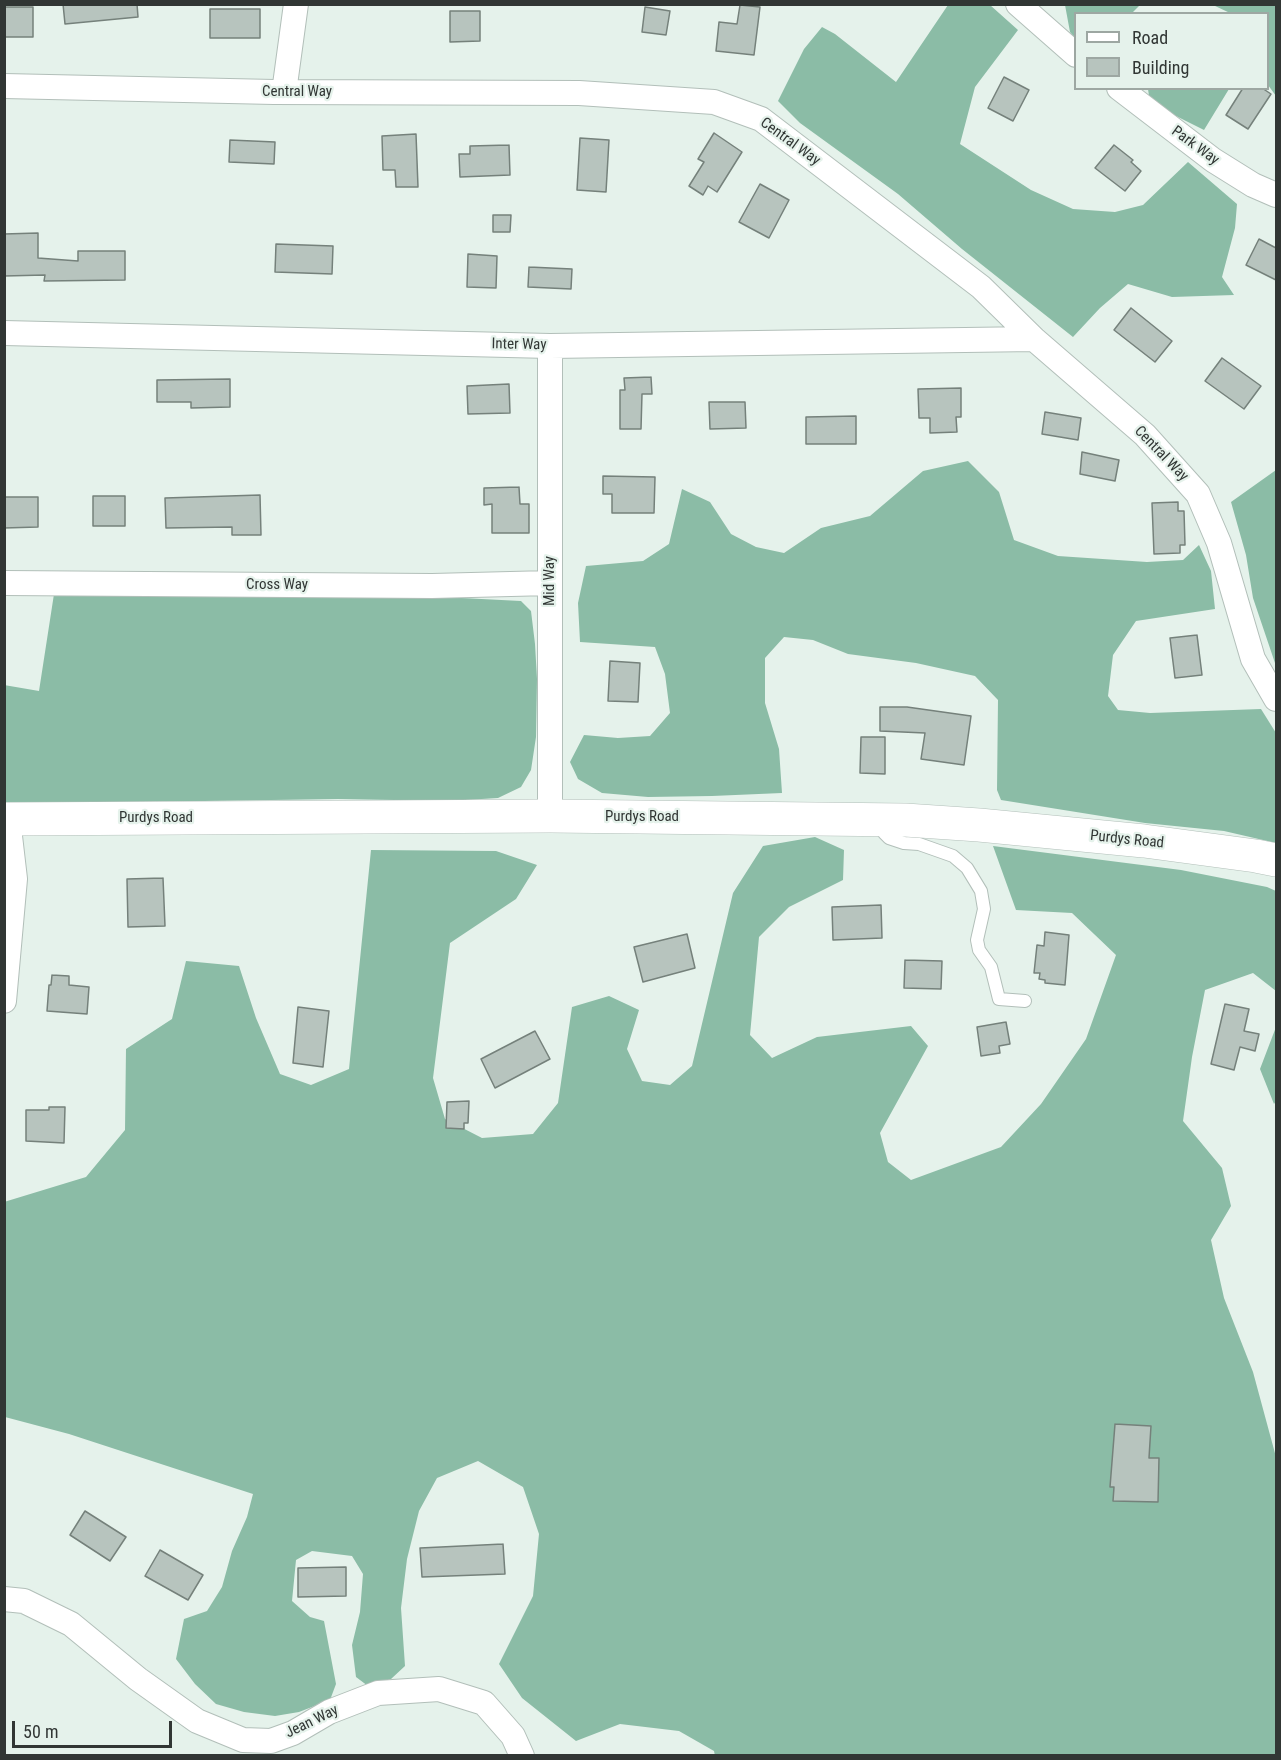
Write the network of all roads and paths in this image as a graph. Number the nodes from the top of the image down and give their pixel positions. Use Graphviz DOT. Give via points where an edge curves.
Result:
graph roads {
  1 [pos="296,4"];
  2 [pos="1018,4"];
  3 [pos="1074,53"];
  4 [pos="4,86"];
  5 [pos="1122,90"];
  6 [pos="284,92"];
  7 [pos="1276,195"];
  8 [pos="4,333"];
  9 [pos="1034,339"];
  10 [pos="550,346"];
  11 [pos="4,583"];
  12 [pos="550,583"];
  13 [pos="1276,699"];
  14 [pos="550,816"];
  15 [pos="6,819"];
  16 [pos="884,819"];
  17 [pos="1276,860"];
  18 [pos="4,1001"];
  19 [pos="1025,1002"];
  20 [pos="4,1599"];
  21 [pos="522,1755"];
  1 -- 6 [label="street"];
  2 -- 3 [label="street"];
  4 -- 6 [label="street, Central Way"];
  5 -- 7 [label="street, Park Way" via="1213,160"];
  6 -- 9 [label="street, Central Way" via="579,93 714,102 761,119 981,287"];
  8 -- 10 [label="street, Inter Way"];
  9 -- 10 [label="street, Inter Way"];
  9 -- 13 [label="street, Central Way" via="1145,435 1198,494 1219,543 1252,659"];
  10 -- 12 [label="street, Mid Way"];
  11 -- 12 [label="street, Cross Way" via="432,586"];
  12 -- 14 [label="street, Mid Way"];
  14 -- 15 [label="main road, Purdys Road"];
  14 -- 16 [label="main road, Purdys Road"];
  15 -- 18 [label="street" via="15,879"];
  16 -- 17 [label="main road, Purdys Road" via="1133,840"];
  16 -- 19 [label="lane" via="884,833 889,838 953,856 967,868 981,891 984,909 977,940 991,967 999,999"];
  20 -- 21 [label="street, Jean Way" via="24,1601 71,1624 197,1721 243,1740 271,1741 378,1693 439,1689 484,1703 513,1736"];
}
